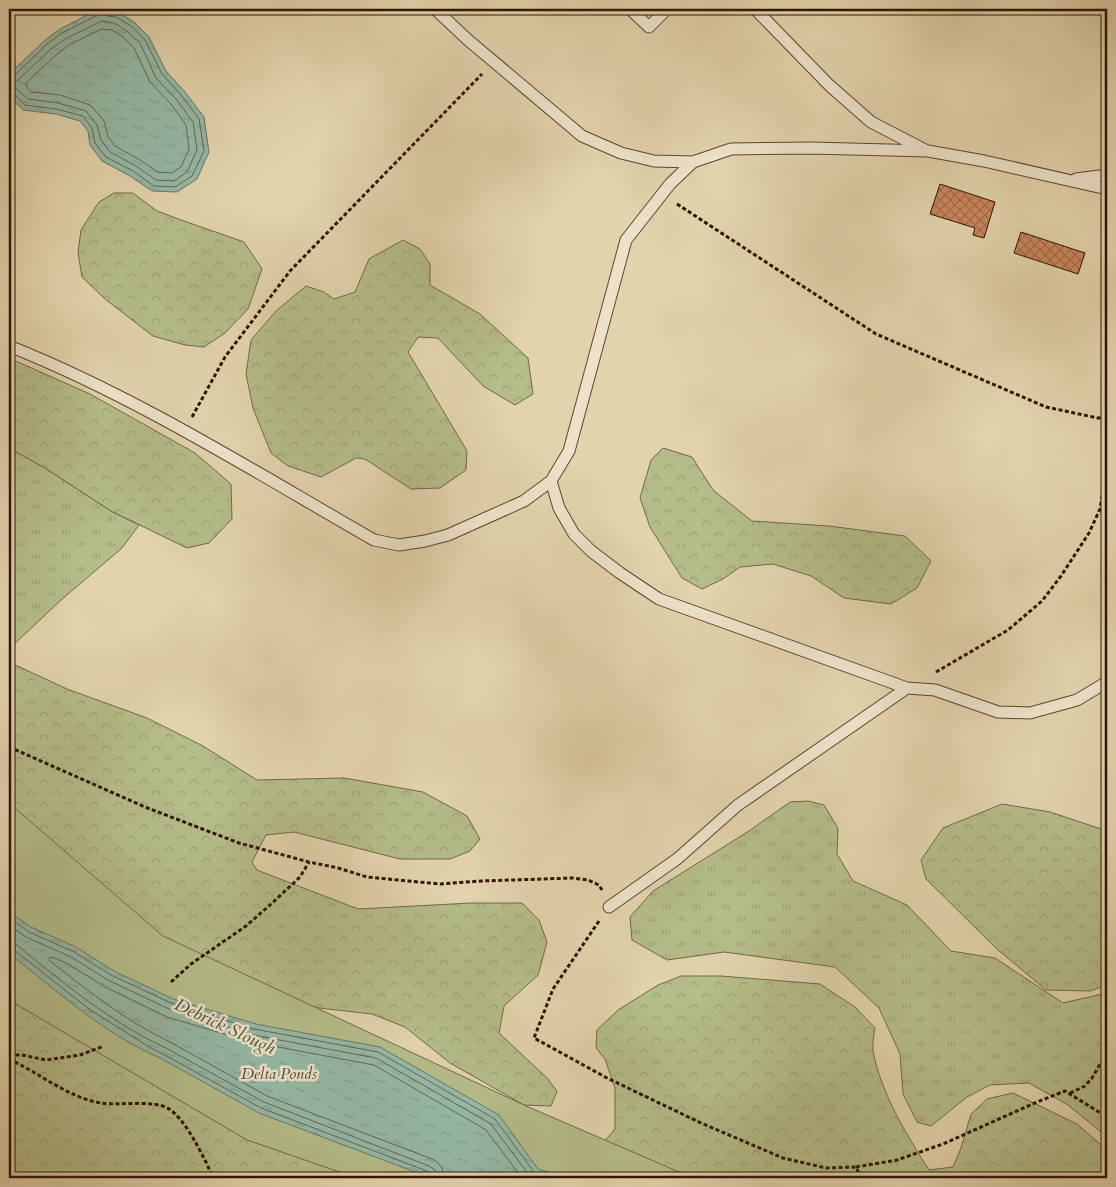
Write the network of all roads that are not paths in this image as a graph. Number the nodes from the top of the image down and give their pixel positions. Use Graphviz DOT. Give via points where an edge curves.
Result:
graph roads {
  1 [pos="435,9"];
  2 [pos="630,9"];
  3 [pos="667,9"];
  4 [pos="755,9"];
  5 [pos="928,151"];
  6 [pos="693,162"];
  7 [pos="1107,175"];
  8 [pos="1066,180"];
  9 [pos="1107,189"];
  10 [pos="9,346"];
  11 [pos="551,480"];
  12 [pos="1107,682"];
  13 [pos="907,688"];
  14 [pos="609,907"];
  1 -- 6 [label="lane" via="582,136 621,153 654,161"];
  2 -- 3 [label="lane" via="649,27"];
  4 -- 5 [label="lane" via="829,85 871,122"];
  5 -- 6 [label="lane" via="731,149"];
  5 -- 8 [label="lane"];
  6 -- 11 [label="lane" via="670,184 626,240 569,451"];
  7 -- 8 [label="lane"];
  8 -- 9 [label="lane"];
  10 -- 11 [label="lane" via="159,416 374,540 399,545 448,535 524,501"];
  11 -- 13 [label="lane" via="559,508 574,534 591,552 659,599"];
  12 -- 13 [label="lane" via="1077,700 1030,713 998,712 934,690"];
  13 -- 14 [label="lane" via="738,804 678,859"];
}
